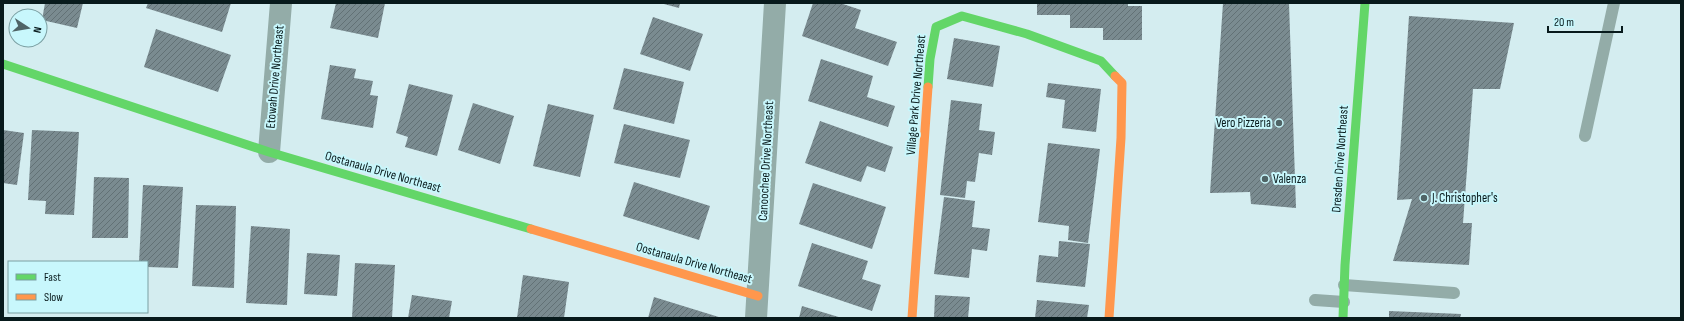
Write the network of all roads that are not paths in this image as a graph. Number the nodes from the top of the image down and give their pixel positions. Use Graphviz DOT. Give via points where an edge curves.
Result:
graph roads {
  1 [pos="281,3"];
  2 [pos="775,3"];
  3 [pos="1365,3"];
  4 [pos="1614,3"];
  5 [pos="3,64"];
  6 [pos="1585,136"];
  7 [pos="269,152"];
  8 [pos="1344,285"];
  9 [pos="1454,293"];
  10 [pos="758,296"];
  11 [pos="1315,300"];
  12 [pos="1344,302"];
  13 [pos="756,318"];
  14 [pos="912,318"];
  15 [pos="1109,318"];
  16 [pos="1343,318"];
  1 -- 7 [label="street, Etowah Drive Northeast"];
  2 -- 10 [label="street, Canoochee Drive Northeast"];
  3 -- 8 [label="street, Dresden Drive Northeast"];
  4 -- 6 [label="lane"];
  5 -- 7 [label="street, Oostanaula Drive Northeast"];
  7 -- 10 [label="street, Oostanaula Drive Northeast"];
  8 -- 9 [label="lane"];
  8 -- 12 [label="street, Dresden Drive Northeast"];
  10 -- 13 [label="street, Canoochee Drive Northeast"];
  11 -- 12 [label="lane"];
  12 -- 16 [label="street, Dresden Drive Northeast"];
  14 -- 15 [label="street, Village Park Drive Northeast" via="930,59 936,27 962,16 1027,34 1101,61 1122,83 1121,138"];
}
